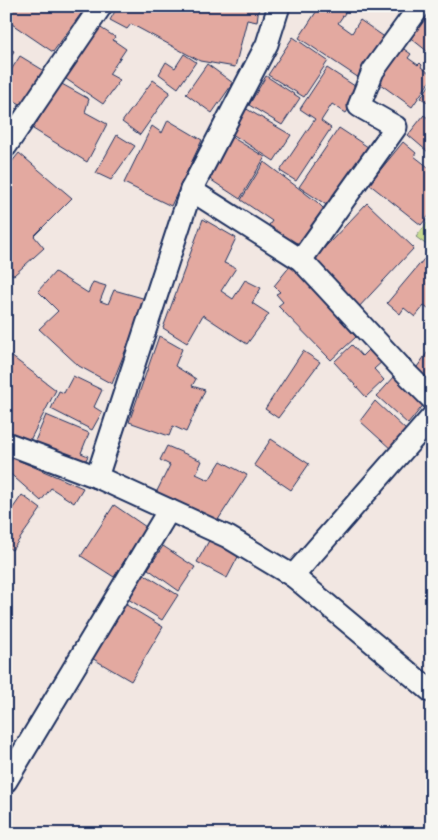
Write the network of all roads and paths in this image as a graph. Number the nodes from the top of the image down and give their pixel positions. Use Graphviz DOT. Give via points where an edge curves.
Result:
graph roads {
  1 [pos="101,6"];
  2 [pos="279,6"];
  3 [pos="420,6"];
  4 [pos="6,146"];
  5 [pos="191,190"];
  6 [pos="301,260"];
  7 [pos="432,399"];
  8 [pos="432,417"];
  9 [pos="6,443"];
  10 [pos="97,477"];
  11 [pos="169,510"];
  12 [pos="294,576"];
  13 [pos="432,692"];
  14 [pos="6,781"];
  1 -- 4 [label="street"];
  2 -- 5 [label="street" via="267,44"];
  3 -- 6 [label="street" via="373,70 359,106 396,127"];
  5 -- 6 [label="street"];
  5 -- 10 [label="street"];
  6 -- 7 [label="street"];
  8 -- 12 [label="street"];
  9 -- 10 [label="street"];
  10 -- 11 [label="street"];
  11 -- 12 [label="street" via="228,537"];
  11 -- 14 [label="street"];
  12 -- 13 [label="street"];
}
